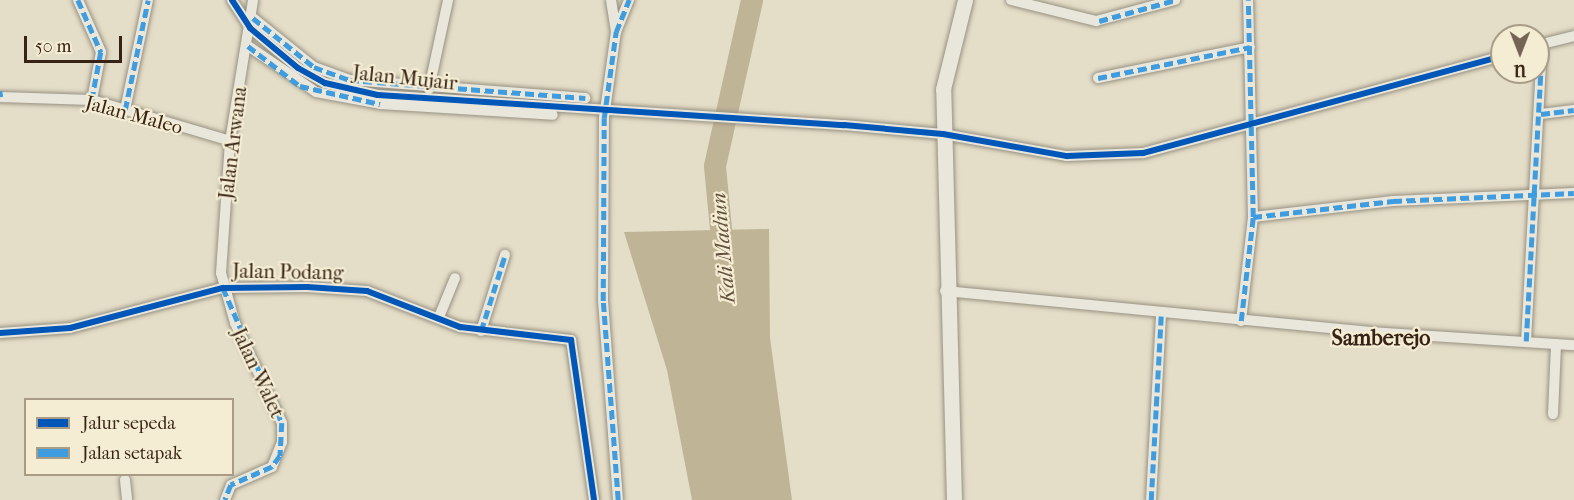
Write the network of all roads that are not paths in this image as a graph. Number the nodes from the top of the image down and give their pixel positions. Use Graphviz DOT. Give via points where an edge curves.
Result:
graph roads {
  1 [pos="78,0"];
  2 [pos="148,0"];
  3 [pos="232,0"];
  4 [pos="254,0"];
  5 [pos="448,0"];
  6 [pos="611,0"];
  7 [pos="629,0"];
  8 [pos="965,0"];
  9 [pos="1011,0"];
  10 [pos="1175,0"];
  11 [pos="1248,0"];
  12 [pos="252,23"];
  13 [pos="616,32"];
  14 [pos="1574,36"];
  15 [pos="1550,42"];
  16 [pos="248,46"];
  17 [pos="1250,47"];
  18 [pos="1490,59"];
  19 [pos="1098,78"];
  20 [pos="1541,84"];
  21 [pos="429,89"];
  22 [pos="0,91"];
  23 [pos="0,97"];
  24 [pos="585,98"];
  25 [pos="92,100"];
  26 [pos="125,110"];
  27 [pos="1574,110"];
  28 [pos="607,112"];
  29 [pos="1541,114"];
  30 [pos="584,116"];
  31 [pos="1254,122"];
  32 [pos="943,134"];
  33 [pos="230,141"];
  34 [pos="1574,192"];
  35 [pos="1535,193"];
  36 [pos="1253,217"];
  37 [pos="505,255"];
  38 [pos="455,278"];
  39 [pos="223,288"];
  40 [pos="945,291"];
  41 [pos="1161,313"];
  42 [pos="439,317"];
  43 [pos="1241,321"];
  44 [pos="481,331"];
  45 [pos="0,333"];
  46 [pos="1526,341"];
  47 [pos="1556,344"];
  48 [pos="1574,345"];
  49 [pos="1553,414"];
  50 [pos="125,480"];
  51 [pos="228,492"];
  52 [pos="127,500"];
  53 [pos="594,500"];
  54 [pos="620,500"];
  55 [pos="954,500"];
  56 [pos="1151,500"];
  1 -- 25 [label="street" via="101,52"];
  2 -- 26 [label="street"];
  3 -- 12 [label="street, Jalan Mujair"];
  4 -- 12 [label="street, Jalan Arwana"];
  5 -- 21 [label="street"];
  6 -- 13 [label="street"];
  7 -- 13 [label="street"];
  8 -- 32 [label="main road" via="943,89"];
  9 -- 10 [label="street" via="1099,21"];
  11 -- 17 [label="street"];
  12 -- 16 [label="street, Jalan Arwana"];
  12 -- 21 [label="street" via="333,75 379,86"];
  12 -- 28 [label="street, Jalan Mujair" via="298,68 344,89"];
  13 -- 28 [label="street"];
  14 -- 15 [label="street"];
  16 -- 30 [label="street" via="316,92 380,104"];
  16 -- 33 [label="street, Jalan Arwana"];
  17 -- 19 [label="street"];
  17 -- 31 [label="street"];
  18 -- 31 [label="street, Jalan Mujair"];
  20 -- 29 [label="street"];
  21 -- 24 [label="street"];
  22 -- 23 [label="street"];
  23 -- 25 [label="street, Jalan Maleo"];
  25 -- 26 [label="street, Jalan Maleo"];
  26 -- 33 [label="street, Jalan Maleo"];
  27 -- 29 [label="street"];
  28 -- 32 [label="street, Jalan Mujair"];
  28 -- 54 [label="street" via="603,301"];
  29 -- 35 [label="street"];
  31 -- 32 [label="street, Jalan Mujair" via="1143,153 1094,157"];
  31 -- 36 [label="street"];
  32 -- 40 [label="main road"];
  33 -- 39 [label="street, Jalan Arwana"];
  34 -- 35 [label="street"];
  35 -- 36 [label="street"];
  35 -- 46 [label="street"];
  36 -- 43 [label="street"];
  37 -- 44 [label="street"];
  38 -- 42 [label="street"];
  39 -- 42 [label="street, Jalan Podang" via="367,291"];
  39 -- 45 [label="street, Jalan Podang" via="70,328"];
  39 -- 51 [label="street, Jalan Walet" via="282,423 280,456 272,467"];
  40 -- 41 [label="street"];
  40 -- 55 [label="main road"];
  41 -- 43 [label="street"];
  41 -- 56 [label="street"];
  42 -- 44 [label="street, Jalan Podang"];
  43 -- 46 [label="street"];
  44 -- 53 [label="street, Jalan Podang" via="574,341"];
  46 -- 47 [label="street"];
  47 -- 48 [label="street"];
  47 -- 49 [label="street"];
  50 -- 52 [label="street"];
}
